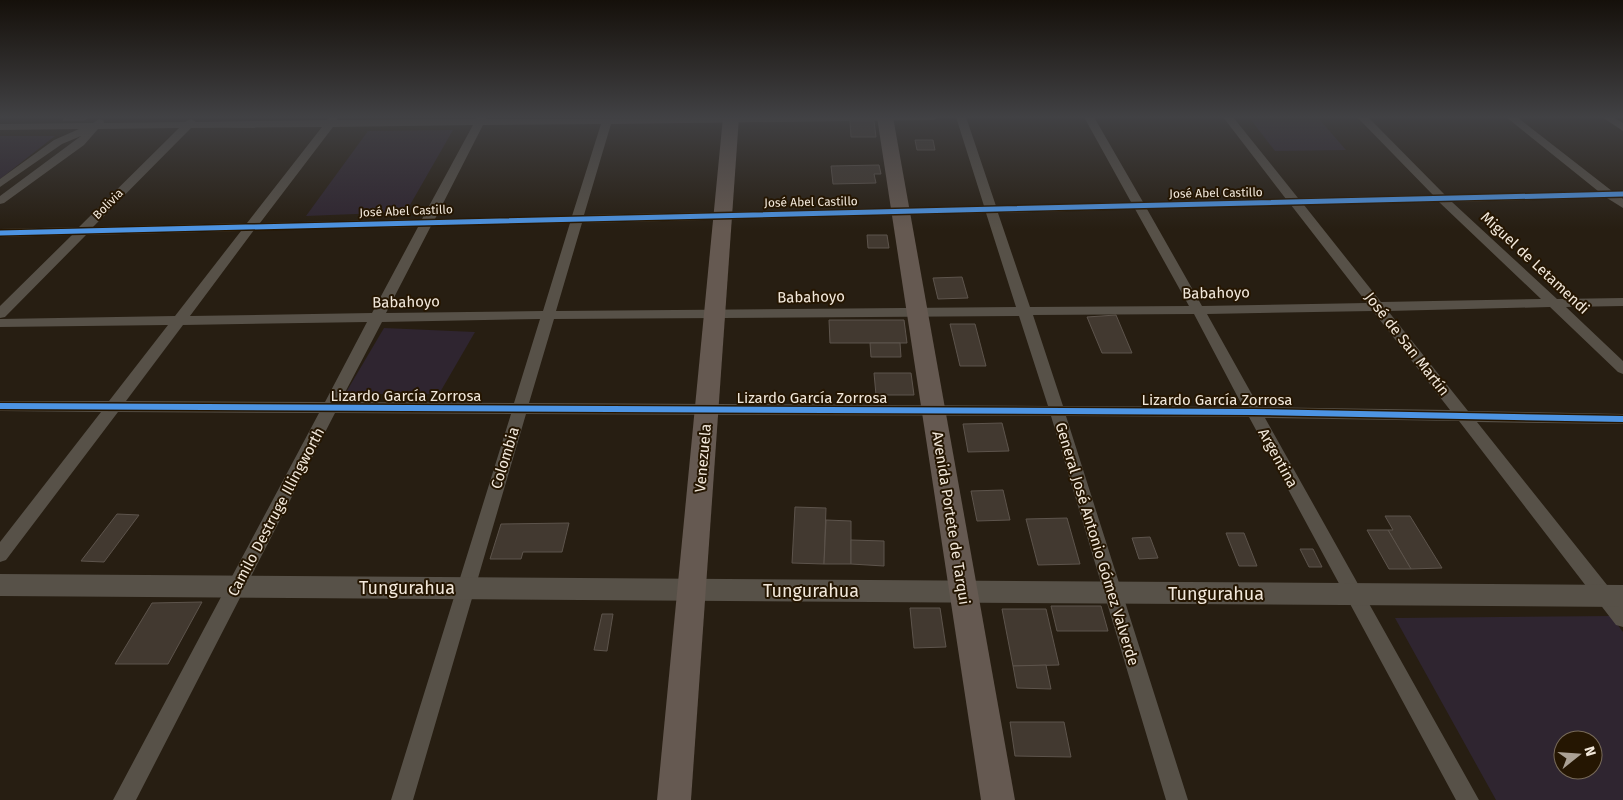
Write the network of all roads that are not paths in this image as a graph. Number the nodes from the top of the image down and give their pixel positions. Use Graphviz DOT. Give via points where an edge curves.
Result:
graph roads {
  1 [pos="41,154"];
  2 [pos="64,154"];
  3 [pos="159,154"];
  4 [pos="306,154"];
  5 [pos="463,154"];
  6 [pos="597,154"];
  7 [pos="728,154"];
  8 [pos="891,154"];
  9 [pos="973,154"];
  10 [pos="1110,154"];
  11 [pos="1257,154"];
  12 [pos="1399,154"];
  13 [pos="1559,154"];
  14 [pos="0,184"];
  15 [pos="1610,194"];
  16 [pos="1623,194"];
  17 [pos="1443,199"];
  18 [pos="0,201"];
  19 [pos="1295,202"];
  20 [pos="1623,205"];
  21 [pos="1138,206"];
  22 [pos="991,208"];
  23 [pos="901,211"];
  24 [pos="723,215"];
  25 [pos="579,218"];
  26 [pos="427,222"];
  27 [pos="250,227"];
  28 [pos="82,231"];
  29 [pos="0,233"];
  30 [pos="1552,302"];
  31 [pos="1623,302"];
  32 [pos="1376,306"];
  33 [pos="1198,310"];
  34 [pos="1024,311"];
  35 [pos="918,312"];
  36 [pos="0,314"];
  37 [pos="715,314"];
  38 [pos="548,315"];
  39 [pos="377,318"];
  40 [pos="179,321"];
  41 [pos="0,323"];
  42 [pos="1623,369"];
  43 [pos="0,406"];
  44 [pos="112,408"];
  45 [pos="520,408"];
  46 [pos="330,409"];
  47 [pos="707,410"];
  48 [pos="934,411"];
  49 [pos="1057,411"];
  50 [pos="1253,412"];
  51 [pos="1463,416"];
  52 [pos="1623,419"];
  53 [pos="0,555"];
  54 [pos="0,585"];
  55 [pos="237,587"];
  56 [pos="466,588"];
  57 [pos="691,590"];
  58 [pos="964,592"];
  59 [pos="1112,594"];
  60 [pos="1354,595"];
  61 [pos="1614,596"];
  62 [pos="1623,618"];
  63 [pos="124,800"];
  64 [pos="402,800"];
  65 [pos="674,800"];
  66 [pos="998,800"];
  67 [pos="1177,800"];
  68 [pos="1468,800"];
  1 -- 14 [label="street"];
  2 -- 18 [label="street"];
  3 -- 28 [label="street, Bolivia"];
  4 -- 27 [label="street"];
  5 -- 26 [label="street, Camilo Destruge Illingworth"];
  6 -- 25 [label="street, Colombia"];
  7 -- 24 [label="main road, Venezuela"];
  8 -- 23 [label="main road, Avenida Portete de Tarqui"];
  9 -- 22 [label="street, General José Antonio Gómez Valverde"];
  10 -- 21 [label="street, Argentina"];
  11 -- 19 [label="street, José de San Martín"];
  12 -- 17 [label="street, Miguel de Letamendi"];
  13 -- 15 [label="street"];
  15 -- 16 [label="street, José Abel Castillo"];
  15 -- 17 [label="street, José Abel Castillo"];
  15 -- 20 [label="street"];
  17 -- 19 [label="street, José Abel Castillo"];
  17 -- 30 [label="street, Miguel de Letamendi"];
  19 -- 21 [label="street, José Abel Castillo"];
  19 -- 32 [label="street, José de San Martín"];
  21 -- 22 [label="street, José Abel Castillo"];
  21 -- 33 [label="street, Argentina"];
  22 -- 23 [label="street, José Abel Castillo"];
  22 -- 34 [label="street, General José Antonio Gómez Valverde"];
  23 -- 24 [label="street, José Abel Castillo"];
  23 -- 35 [label="main road, Avenida Portete de Tarqui"];
  24 -- 25 [label="street, José Abel Castillo"];
  24 -- 37 [label="main road, Venezuela"];
  25 -- 26 [label="street, José Abel Castillo"];
  25 -- 38 [label="street, Colombia"];
  26 -- 27 [label="street, José Abel Castillo"];
  26 -- 39 [label="street, Camilo Destruge Illingworth"];
  27 -- 28 [label="street, José Abel Castillo"];
  27 -- 40 [label="street"];
  28 -- 29 [label="street, José Abel Castillo"];
  28 -- 36 [label="street, Bolivia"];
  30 -- 31 [label="street, Babahoyo"];
  30 -- 32 [label="street, Babahoyo"];
  30 -- 42 [label="street, Miguel de Letamendi"];
  32 -- 33 [label="street, Babahoyo"];
  32 -- 51 [label="street, José de San Martín"];
  33 -- 34 [label="street, Babahoyo"];
  33 -- 50 [label="street, Argentina"];
  34 -- 35 [label="street, Babahoyo"];
  34 -- 49 [label="street, General José Antonio Gómez Valverde"];
  35 -- 37 [label="street, Babahoyo"];
  35 -- 48 [label="main road, Avenida Portete de Tarqui"];
  37 -- 38 [label="street, Babahoyo"];
  37 -- 47 [label="main road, Venezuela"];
  38 -- 39 [label="street, Babahoyo"];
  38 -- 45 [label="street, Colombia"];
  39 -- 40 [label="street, Babahoyo"];
  39 -- 46 [label="street, Camilo Destruge Illingworth"];
  40 -- 41 [label="street, Babahoyo"];
  40 -- 44 [label="street"];
  43 -- 44 [label="street, Lizardo García Zorrosa"];
  44 -- 46 [label="street, Lizardo García Zorrosa"];
  44 -- 53 [label="street"];
  45 -- 46 [label="street, Lizardo García Zorrosa"];
  45 -- 47 [label="street, Lizardo García Zorrosa"];
  45 -- 56 [label="street, Colombia"];
  46 -- 55 [label="street, Camilo Destruge Illingworth"];
  47 -- 48 [label="street, Lizardo García Zorrosa"];
  47 -- 57 [label="main road, Venezuela"];
  48 -- 49 [label="street, Lizardo García Zorrosa"];
  48 -- 58 [label="main road, Avenida Portete de Tarqui"];
  49 -- 50 [label="street, Lizardo García Zorrosa"];
  49 -- 59 [label="street, General José Antonio Gómez Valverde"];
  50 -- 51 [label="street, Lizardo García Zorrosa"];
  50 -- 60 [label="street, Argentina"];
  51 -- 52 [label="street, Lizardo García Zorrosa"];
  51 -- 61 [label="street, José de San Martín"];
  54 -- 55 [label="main road, Tungurahua"];
  55 -- 56 [label="main road, Tungurahua"];
  55 -- 63 [label="street, Camilo Destruge Illingworth"];
  56 -- 57 [label="main road, Tungurahua"];
  56 -- 64 [label="street, Colombia"];
  57 -- 58 [label="main road, Tungurahua"];
  57 -- 65 [label="main road, Venezuela"];
  58 -- 59 [label="main road, Tungurahua"];
  58 -- 66 [label="main road, Avenida Portete de Tarqui"];
  59 -- 60 [label="main road, Tungurahua"];
  59 -- 67 [label="street, General José Antonio Gómez Valverde"];
  60 -- 61 [label="main road, Tungurahua"];
  60 -- 68 [label="street, Argentina"];
  61 -- 62 [label="street, José de San Martín"];
}
